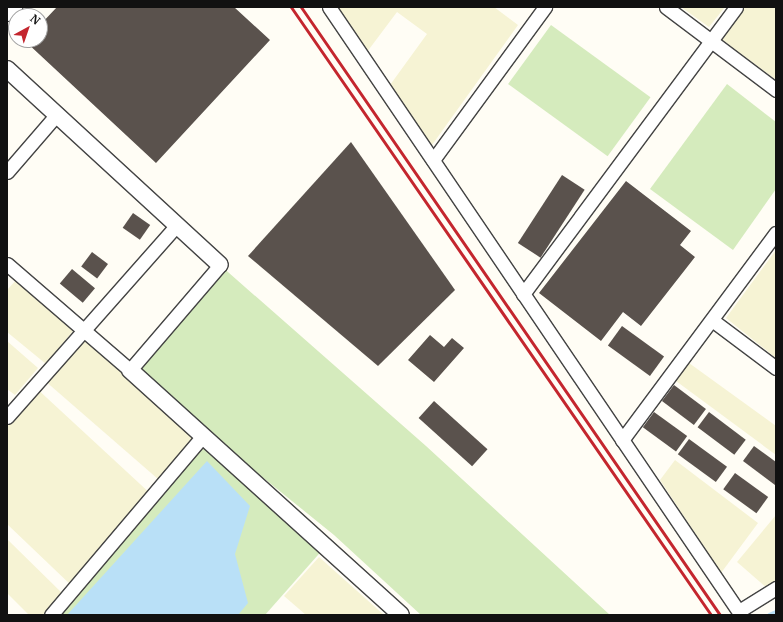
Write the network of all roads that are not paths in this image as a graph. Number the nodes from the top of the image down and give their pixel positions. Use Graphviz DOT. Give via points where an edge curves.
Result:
graph roads {
  1 [pos="15,7"];
  2 [pos="329,7"];
  3 [pos="545,7"];
  4 [pos="666,7"];
  5 [pos="736,7"];
  6 [pos="7,14"];
  7 [pos="711,41"];
  8 [pos="7,69"];
  9 [pos="776,90"];
  10 [pos="57,114"];
  11 [pos="433,160"];
  12 [pos="7,172"];
  13 [pos="177,225"];
  14 [pos="776,233"];
  15 [pos="7,264"];
  16 [pos="220,265"];
  17 [pos="523,294"];
  18 [pos="712,320"];
  19 [pos="81,330"];
  20 [pos="776,368"];
  21 [pos="130,370"];
  22 [pos="7,417"];
  23 [pos="203,436"];
  24 [pos="622,440"];
  25 [pos="776,588"];
  26 [pos="740,613"];
  27 [pos="51,615"];
  28 [pos="401,615"];
  1 -- 6 [label="street"];
  2 -- 11 [label="street"];
  3 -- 11 [label="street"];
  4 -- 7 [label="street"];
  5 -- 7 [label="street"];
  7 -- 9 [label="street"];
  7 -- 17 [label="street"];
  8 -- 10 [label="street"];
  10 -- 12 [label="street"];
  10 -- 13 [label="street"];
  11 -- 17 [label="street"];
  13 -- 16 [label="street"];
  13 -- 19 [label="street"];
  14 -- 18 [label="street"];
  15 -- 19 [label="street"];
  16 -- 21 [label="street"];
  17 -- 24 [label="street"];
  18 -- 20 [label="street"];
  18 -- 24 [label="street"];
  19 -- 21 [label="street"];
  19 -- 22 [label="street"];
  21 -- 23 [label="street"];
  23 -- 27 [label="street"];
  23 -- 28 [label="street"];
  24 -- 26 [label="street"];
  25 -- 26 [label="street"];
}
